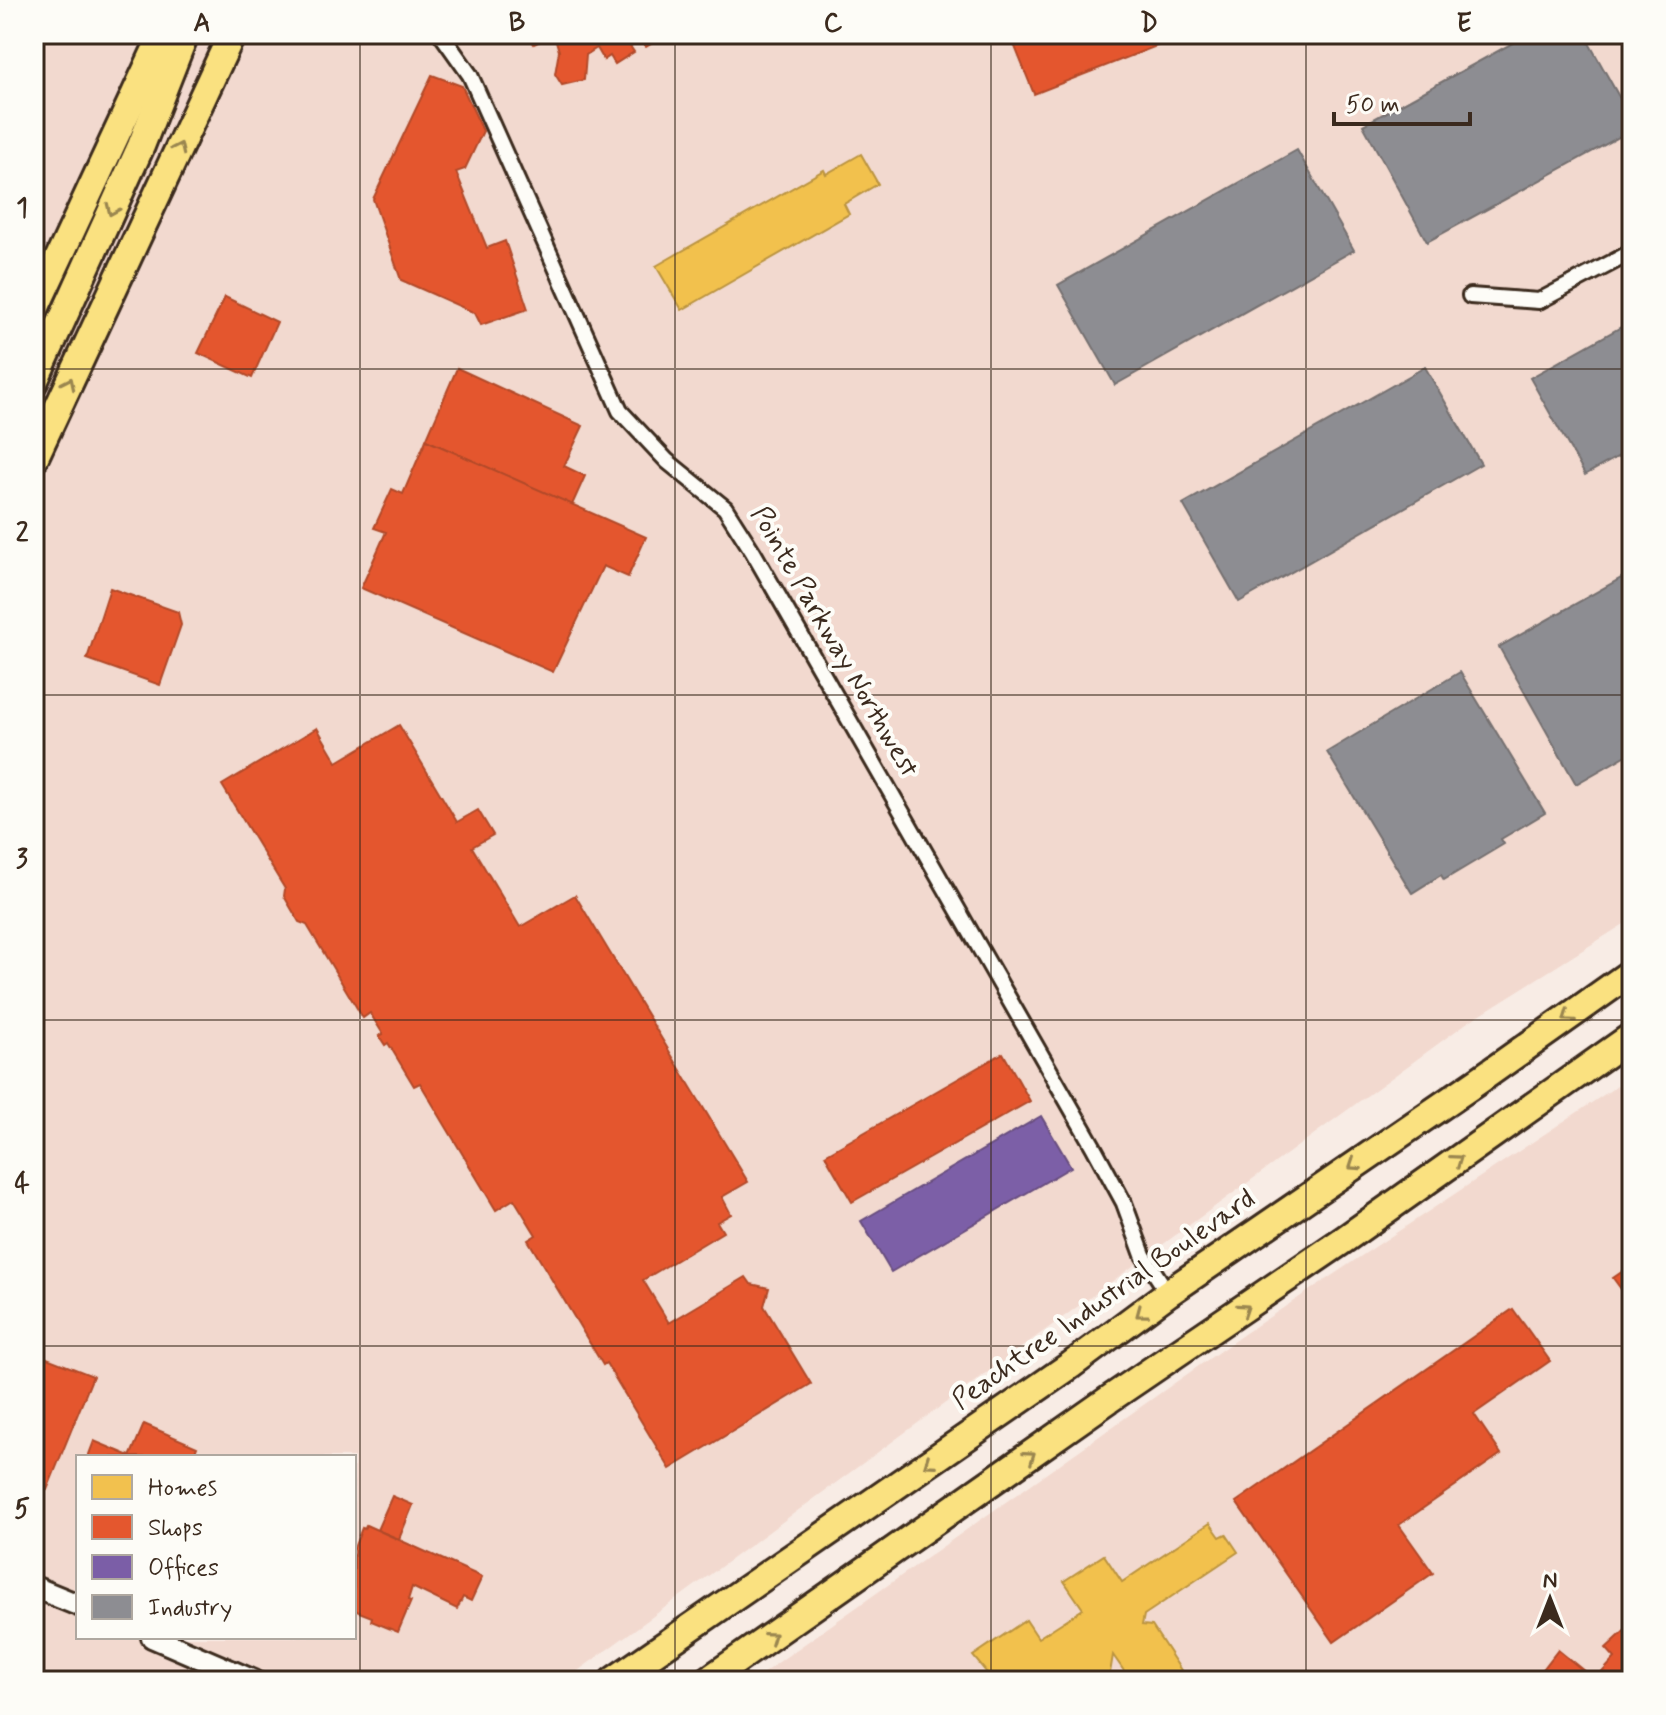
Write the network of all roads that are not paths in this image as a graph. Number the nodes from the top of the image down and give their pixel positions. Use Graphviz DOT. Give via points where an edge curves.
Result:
graph roads {
  1 [pos="163,34"];
  2 [pos="185,34"];
  3 [pos="232,34"];
  4 [pos="441,34"];
  5 [pos="1632,252"];
  6 [pos="1470,296"];
  7 [pos="34,311"];
  8 [pos="34,382"];
  9 [pos="35,455"];
  10 [pos="1632,972"];
  11 [pos="1632,1036"];
  12 [pos="1168,1293"];
  13 [pos="34,1587"];
  14 [pos="76,1604"];
  15 [pos="157,1639"];
  16 [pos="254,1681"];
  17 [pos="613,1681"];
  18 [pos="707,1681"];
  1 -- 7 [label="highway"];
  2 -- 8 [label="highway, one-way" via="141,146"];
  9 -- 3 [label="highway, one-way"];
  4 -- 12 [label="street, Pointe Parkway Northwest" via="470,75 620,411 667,461 725,508 753,552 1093,1146 1124,1203 1143,1255"];
  5 -- 6 [label="street" via="1539,301"];
  10 -- 12 [label="highway, Peachtree Industrial Boulevard, one-way"];
  18 -- 11 [label="highway, one-way"];
  12 -- 17 [label="highway, Peachtree Industrial Boulevard, one-way"];
  13 -- 14 [label="main road"];
  15 -- 16 [label="main road"];
}
